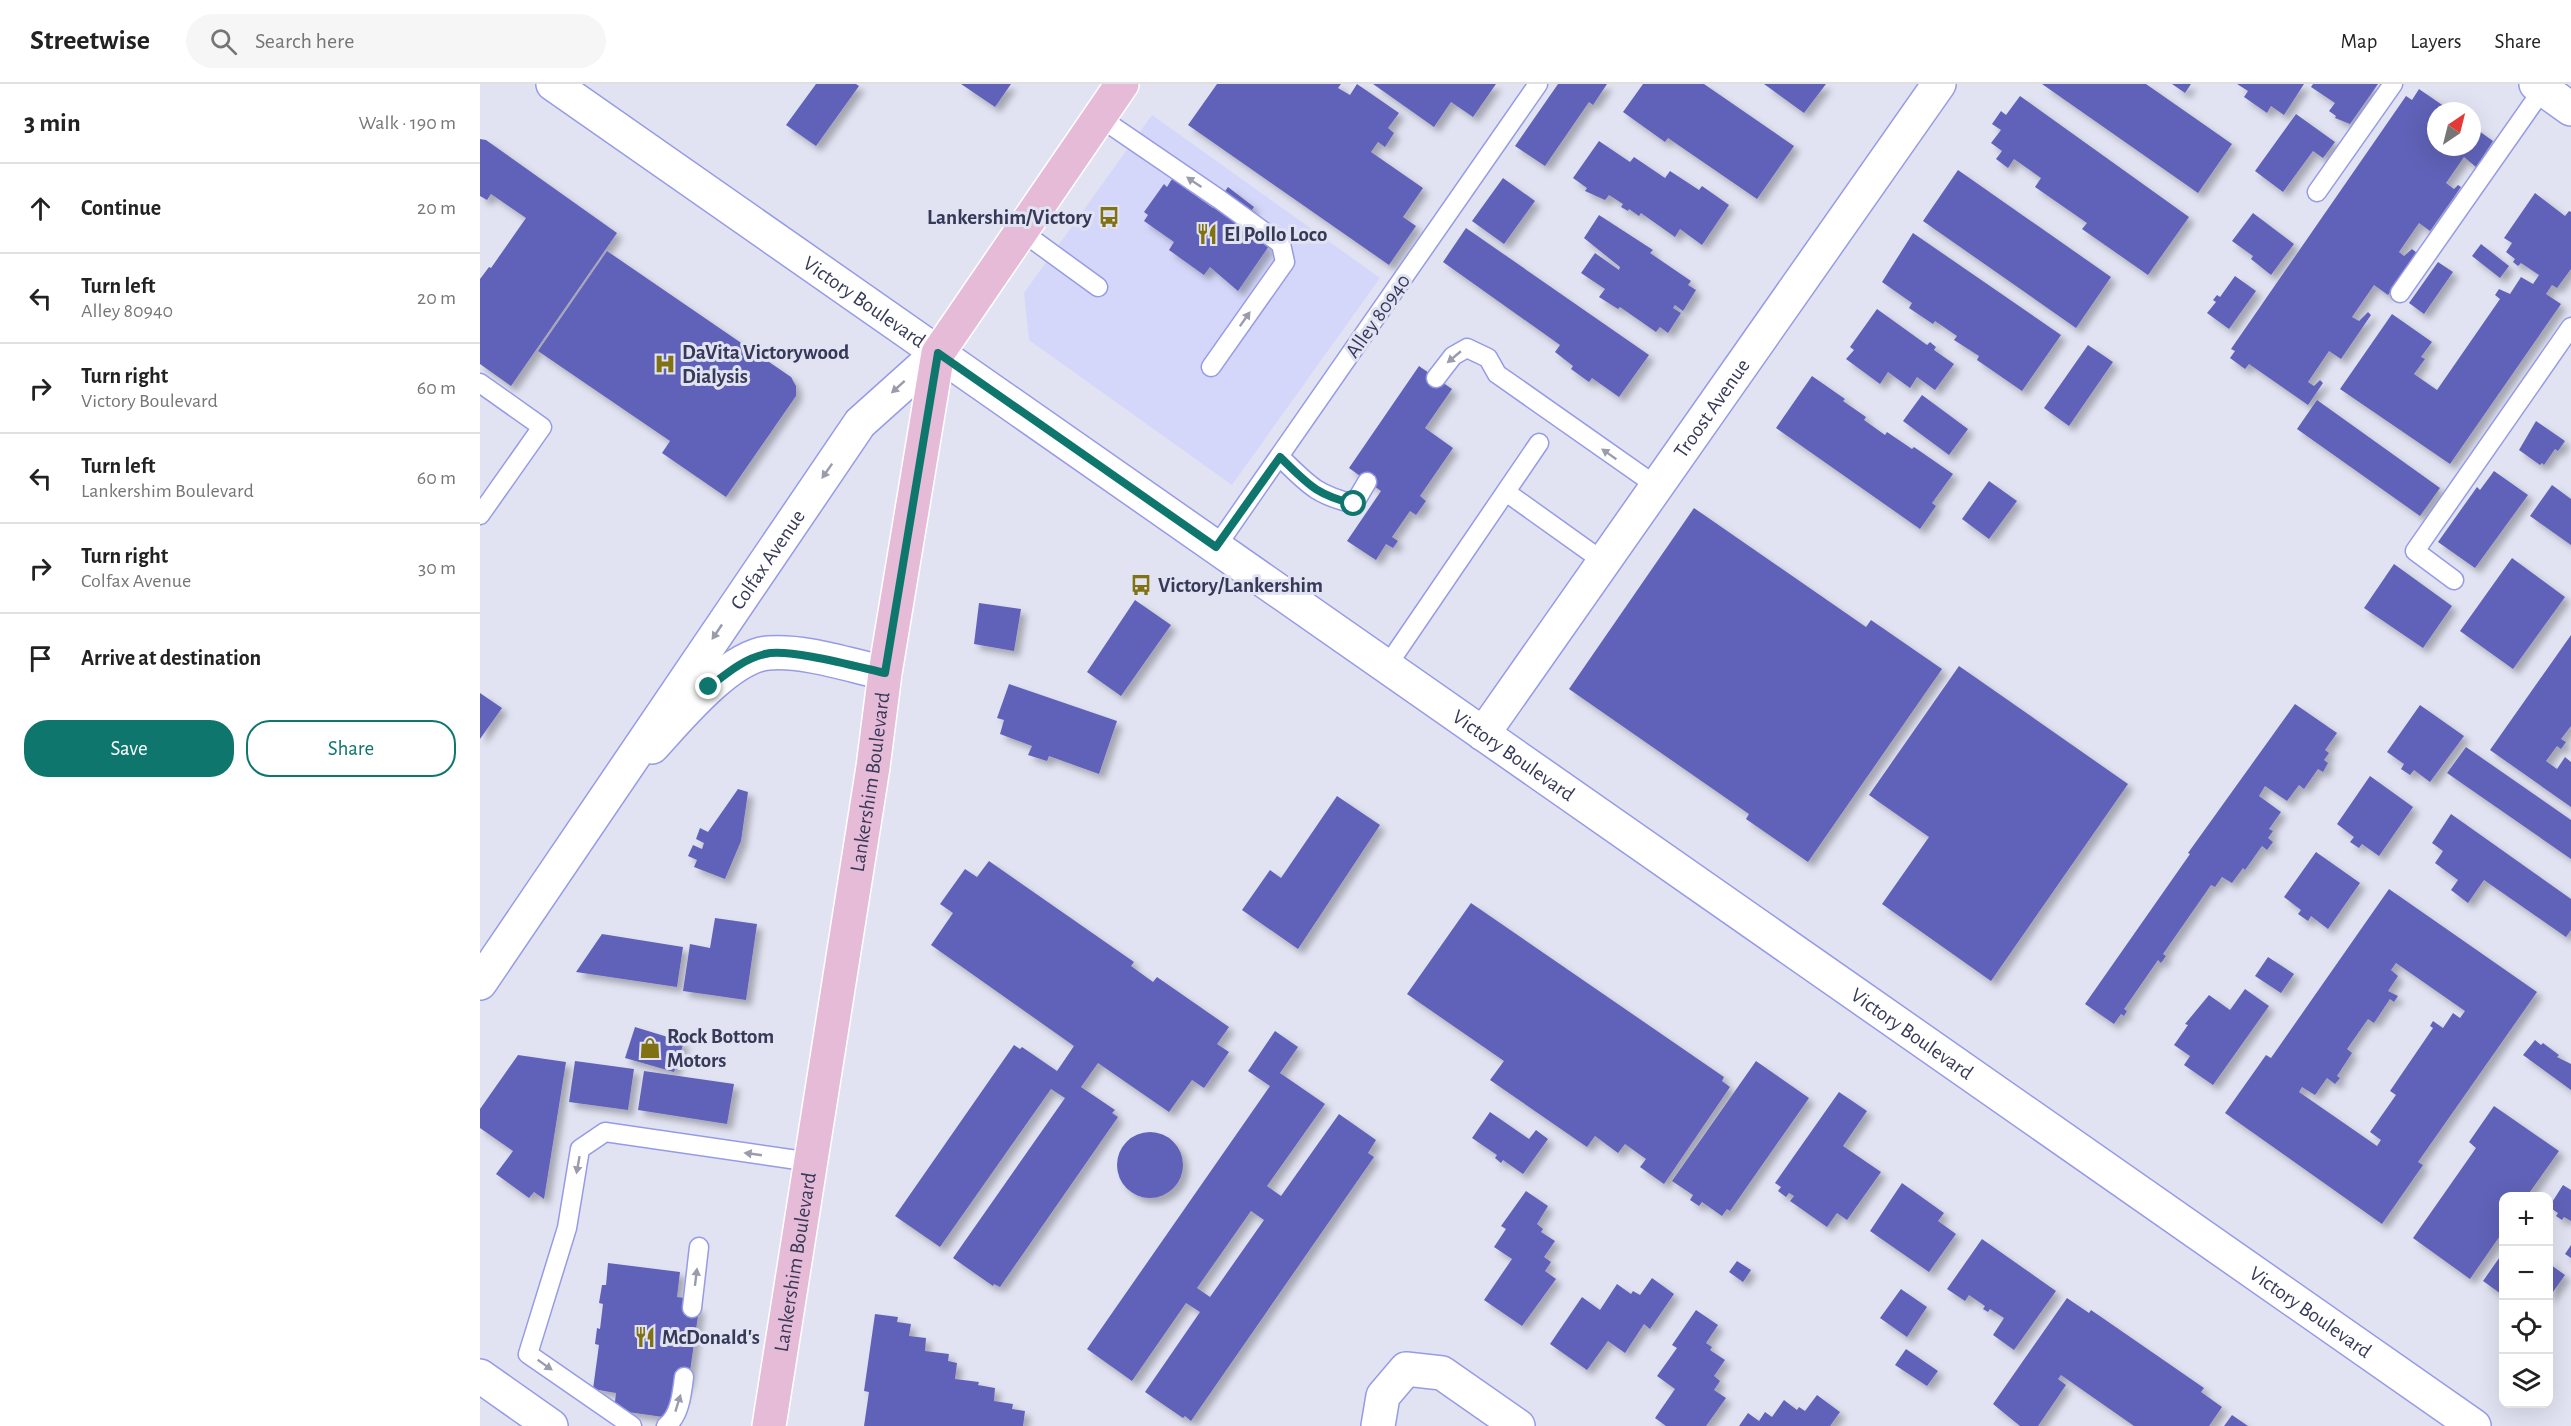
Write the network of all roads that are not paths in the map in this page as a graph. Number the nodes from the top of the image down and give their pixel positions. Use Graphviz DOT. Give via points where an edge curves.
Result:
graph roads {
  1 [pos="553,84"];
  2 [pos="1122,84"];
  3 [pos="1538,84"];
  4 [pos="1938,84"];
  5 [pos="2393,84"];
  6 [pos="2539,86"];
  7 [pos="2571,109"];
  8 [pos="1099,117"];
  9 [pos="2317,192"];
  10 [pos="1021,231"];
  11 [pos="1098,287"];
  12 [pos="2400,293"];
  13 [pos="2571,327"];
  14 [pos="938,353"];
  15 [pos="1211,367"];
  16 [pos="1436,378"];
  17 [pos="480,383"];
  18 [pos="1539,443"];
  19 [pos="1280,457"];
  20 [pos="1367,482"];
  21 [pos="1658,487"];
  22 [pos="1506,492"];
  23 [pos="480,515"];
  24 [pos="1216,547"];
  25 [pos="1604,562"];
  26 [pos="2454,580"];
  27 [pos="1387,666"];
  28 [pos="885,673"];
  29 [pos="1483,734"];
  30 [pos="617,783"];
  31 [pos="480,983"];
  32 [pos="811,1162"];
  33 [pos="699,1247"];
  34 [pos="692,1308"];
  35 [pos="480,1376"];
  36 [pos="684,1377"];
  37 [pos="551,1426"];
  38 [pos="633,1426"];
  39 [pos="666,1426"];
  40 [pos="769,1426"];
  41 [pos="1378,1426"];
  42 [pos="1518,1426"];
  43 [pos="2474,1426"];
  1 -- 14 [label="main road, Victory Boulevard"];
  2 -- 8 [label="main road, Lankershim Boulevard"];
  3 -- 19 [label="lane, Alley 80940"];
  4 -- 21 [label="main road, Troost Avenue"];
  5 -- 9 [label="lane"];
  6 -- 7 [label="main road"];
  6 -- 12 [label="lane"];
  8 -- 10 [label="main road, Lankershim Boulevard"];
  15 -- 8 [label="lane, one-way" via="1285,262 1281,244"];
  10 -- 11 [label="lane"];
  10 -- 14 [label="main road, Lankershim Boulevard"];
  13 -- 26 [label="lane" via="2415,551"];
  14 -- 24 [label="main road, Victory Boulevard"];
  14 -- 28 [label="main road, Lankershim Boulevard"];
  14 -- 30 [label="main road, Colfax Avenue, one-way" via="860,423"];
  21 -- 16 [label="lane, one-way" via="1497,375 1488,358 1467,348 1453,356"];
  17 -- 23 [label="lane" via="542,427"];
  18 -- 22 [label="lane"];
  19 -- 20 [label="lane" via="1327,497 1354,504"];
  19 -- 24 [label="lane, Alley 80940"];
  21 -- 25 [label="main road, Troost Avenue"];
  22 -- 25 [label="lane"];
  22 -- 27 [label="lane"];
  24 -- 27 [label="main road, Victory Boulevard"];
  25 -- 29 [label="main road, Troost Avenue"];
  27 -- 29 [label="main road, Victory Boulevard"];
  28 -- 30 [label="main road, Colfax Avenue" via="798,655 766,653 736,666 709,687"];
  28 -- 32 [label="main road, Lankershim Boulevard"];
  29 -- 43 [label="main road, Victory Boulevard"];
  30 -- 31 [label="main road, Colfax Avenue"];
  32 -- 38 [label="lane, one-way" via="605,1132 580,1149 567,1228 528,1354"];
  32 -- 40 [label="main road, Lankershim Boulevard"];
  34 -- 33 [label="lane, one-way"];
  35 -- 37 [label="main road"];
  39 -- 36 [label="lane, one-way" via="678,1409"];
  41 -- 42 [label="main road" via="1383,1396 1406,1369 1442,1373"];
}
